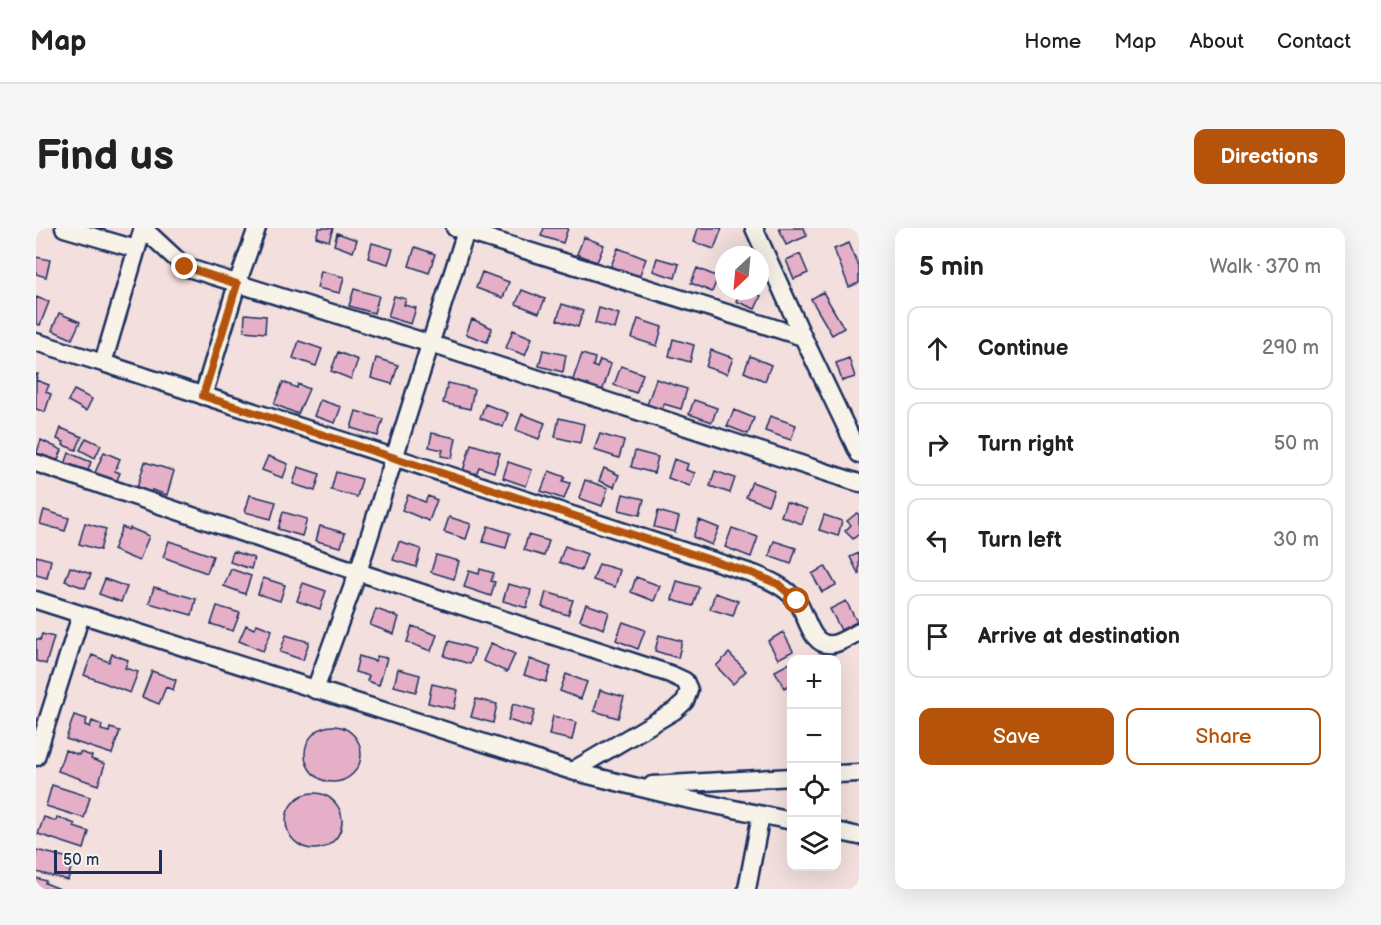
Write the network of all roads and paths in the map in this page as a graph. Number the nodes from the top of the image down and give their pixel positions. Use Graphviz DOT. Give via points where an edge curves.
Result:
graph roads {
  1 [pos="64,228"];
  2 [pos="143,228"];
  3 [pos="257,228"];
  4 [pos="754,228"];
  5 [pos="463,229"];
  6 [pos="136,249"];
  7 [pos="237,284"];
  8 [pos="803,337"];
  9 [pos="36,342"];
  10 [pos="431,344"];
  11 [pos="103,363"];
  12 [pos="203,396"];
  13 [pos="859,454"];
  14 [pos="395,459"];
  15 [pos="36,463"];
  16 [pos="859,483"];
  17 [pos="358,572"];
  18 [pos="36,600"];
  19 [pos="81,615"];
  20 [pos="859,632"];
  21 [pos="315,690"];
  22 [pos="36,757"];
  23 [pos="572,771"];
  24 [pos="859,773"];
  25 [pos="841,774"];
  26 [pos="787,777"];
  27 [pos="633,786"];
  28 [pos="761,815"];
  29 [pos="787,820"];
  30 [pos="841,832"];
  31 [pos="859,836"];
  32 [pos="747,889"];
  1 -- 6 [label="street"];
  2 -- 6 [label="street"];
  2 -- 7 [label="street" via="185,267"];
  3 -- 7 [label="street"];
  4 -- 8 [label="street"];
  5 -- 8 [label="street"];
  5 -- 10 [label="street"];
  6 -- 11 [label="street"];
  7 -- 10 [label="street"];
  7 -- 12 [label="street"];
  8 -- 13 [label="street"];
  9 -- 11 [label="street"];
  10 -- 14 [label="street"];
  10 -- 16 [label="street"];
  11 -- 12 [label="street"];
  12 -- 14 [label="street"];
  14 -- 17 [label="street"];
  14 -- 20 [label="street" via="778,584 797,601 815,637 822,642 833,644"];
  15 -- 17 [label="street"];
  17 -- 21 [label="street"];
  17 -- 23 [label="street" via="685,681 689,690 675,711"];
  18 -- 19 [label="street"];
  19 -- 21 [label="street"];
  19 -- 22 [label="street"];
  21 -- 23 [label="street"];
  23 -- 27 [label="street"];
  24 -- 25 [label="street"];
  26 -- 27 [label="street"];
  27 -- 28 [label="street"];
  28 -- 29 [label="street"];
  28 -- 32 [label="street"];
  30 -- 31 [label="street"];
}
